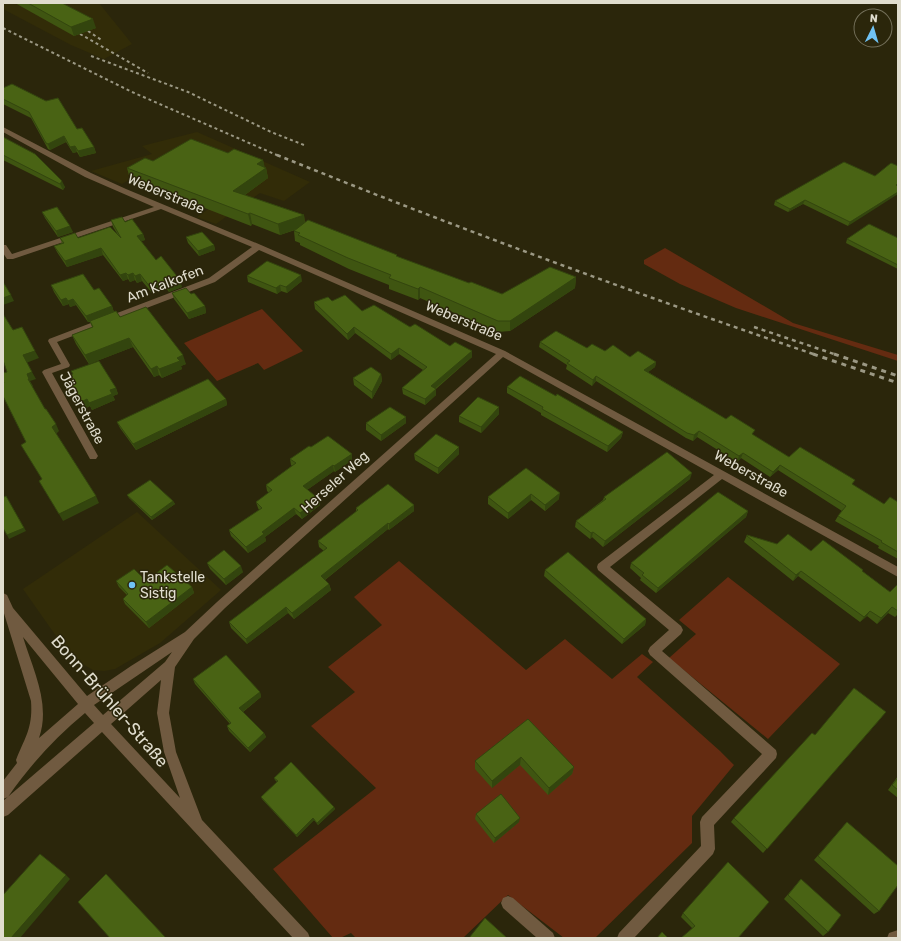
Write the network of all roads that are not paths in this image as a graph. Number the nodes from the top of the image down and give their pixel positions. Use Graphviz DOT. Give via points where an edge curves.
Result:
graph roads {
  1 [pos="3,129"];
  2 [pos="160,207"];
  3 [pos="3,247"];
  4 [pos="258,248"];
  5 [pos="52,341"];
  6 [pos="502,353"];
  7 [pos="93,456"];
  8 [pos="722,474"];
  9 [pos="898,572"];
  10 [pos="3,598"];
  11 [pos="10,611"];
  12 [pos="190,635"];
  13 [pos="169,666"];
  14 [pos="86,704"];
  15 [pos="102,724"];
  16 [pos="17,771"];
  17 [pos="3,792"];
  18 [pos="3,810"];
  19 [pos="196,824"];
  20 [pos="508,903"];
  21 [pos="898,937"];
  22 [pos="303,938"];
  23 [pos="548,938"];
  24 [pos="624,938"];
  25 [pos="894,938"];
  1 -- 2 [label="street, Weberstraße" via="88,175"];
  2 -- 3 [label="street" via="10,257"];
  2 -- 4 [label="street, Weberstraße"];
  4 -- 5 [label="street, Am Kalkofen" via="212,280"];
  4 -- 6 [label="street, Weberstraße"];
  5 -- 7 [label="street, Jägerstraße" via="66,365 47,372"];
  6 -- 8 [label="street, Weberstraße"];
  6 -- 12 [label="street, Herseler Weg"];
  8 -- 9 [label="street, Weberstraße"];
  8 -- 24 [label="street" via="602,567 677,630 654,651 771,754 707,822 708,849"];
  10 -- 11 [label="street, Bonn-Brühler-Straße"];
  11 -- 14 [label="street, Bonn-Brühler-Straße"];
  11 -- 16 [label="street" via="38,711 35,734"];
  12 -- 13 [label="street, Herseler Weg"];
  12 -- 14 [label="street, Herseler Weg" via="125,675"];
  13 -- 15 [label="street, Herseler Weg"];
  13 -- 19 [label="street, Bonn-Brühler-Straße" via="163,713 170,752"];
  14 -- 15 [label="street, Bonn-Brühler-Straße"];
  14 -- 16 [label="street, Herseler Weg"];
  15 -- 18 [label="street, Herseler Weg"];
  15 -- 19 [label="street, Bonn-Brühler-Straße"];
  16 -- 17 [label="street"];
  19 -- 22 [label="street, Bonn-Brühler-Straße"];
  20 -- 23 [label="street"];
  21 -- 25 [label="street"];
}
